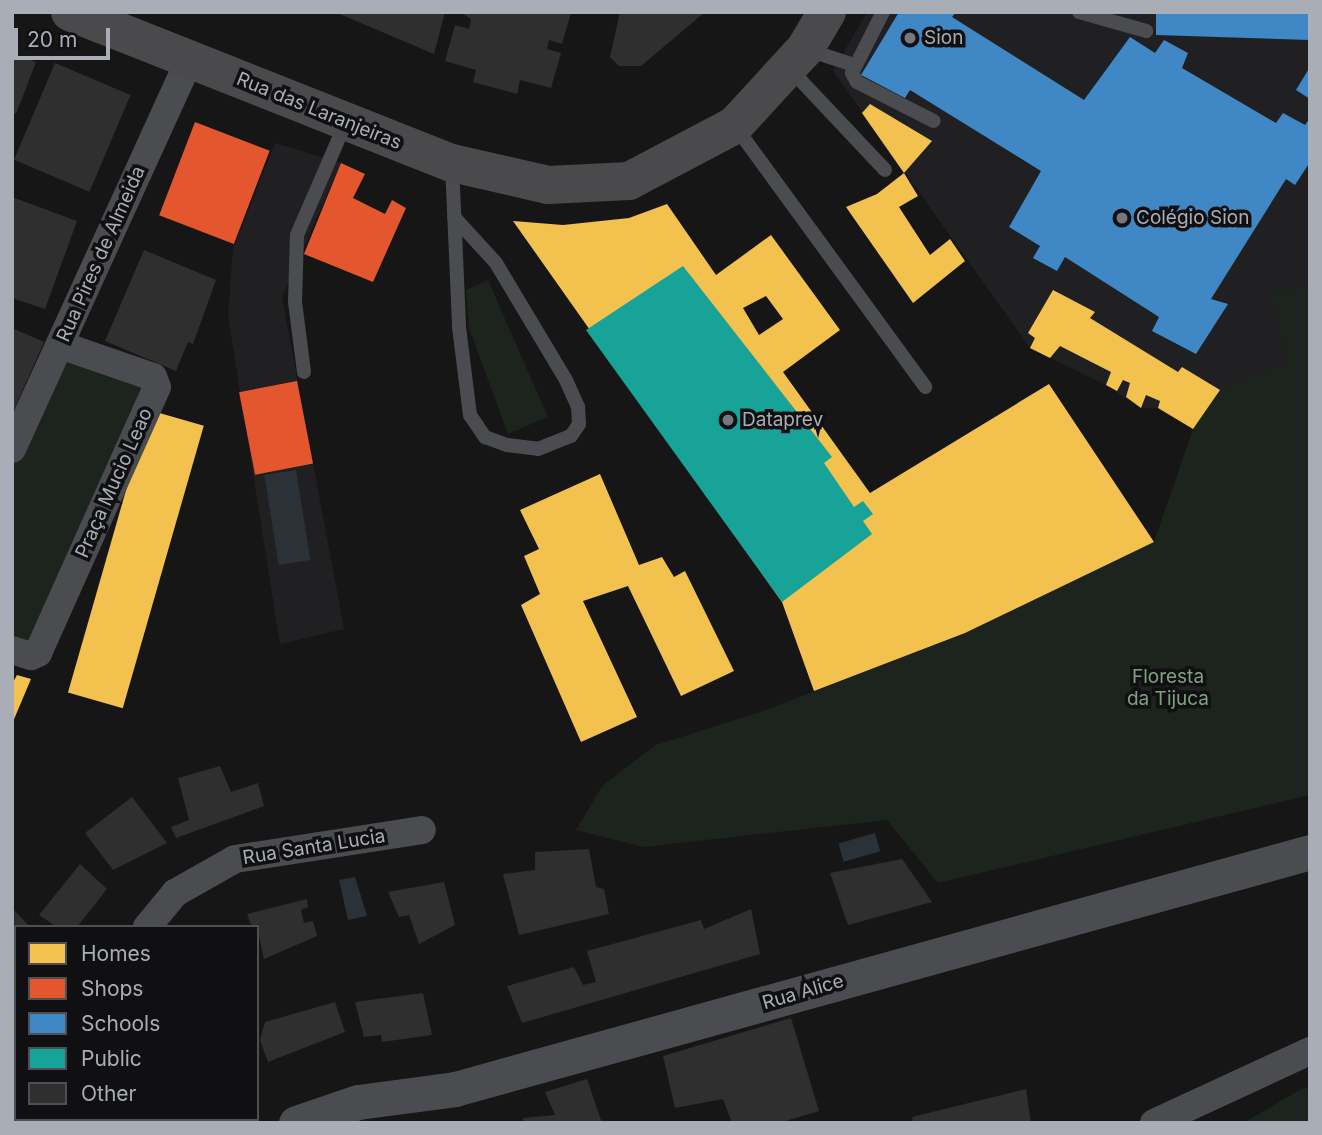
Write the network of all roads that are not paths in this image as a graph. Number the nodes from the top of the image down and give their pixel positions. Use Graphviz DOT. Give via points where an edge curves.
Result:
graph roads {
  1 [pos="827,12"];
  2 [pos="883,12"];
  3 [pos="1079,12"];
  4 [pos="79,14"];
  5 [pos="1146,32"];
  6 [pos="797,58"];
  7 [pos="190,59"];
  8 [pos="854,65"];
  9 [pos="934,121"];
  10 [pos="346,122"];
  11 [pos="735,125"];
  12 [pos="452,163"];
  13 [pos="885,170"];
  14 [pos="454,217"];
  15 [pos="60,345"];
  16 [pos="304,372"];
  17 [pos="925,387"];
  18 [pos="12,449"];
  19 [pos="12,650"];
  20 [pos="422,830"];
  21 [pos="1310,852"];
  22 [pos="149,925"];
  23 [pos="1310,1051"];
  24 [pos="296,1123"];
  25 [pos="1154,1123"];
  1 -- 6 [label="main road"];
  2 -- 8 [label="lane"];
  3 -- 5 [label="lane"];
  4 -- 7 [label="main road, Rua das Laranjeiras"];
  6 -- 8 [label="lane"];
  6 -- 11 [label="main road"];
  6 -- 13 [label="lane"];
  7 -- 10 [label="main road, Rua das Laranjeiras"];
  7 -- 15 [label="street, Rua Pires de Almeida"];
  8 -- 9 [label="lane" via="857,82"];
  10 -- 12 [label="main road, Rua das Laranjeiras"];
  10 -- 16 [label="lane" via="297,235 295,302"];
  11 -- 12 [label="main road, Rua das Laranjeiras" via="629,181 548,185"];
  11 -- 17 [label="lane"];
  12 -- 14 [label="lane"];
  14 -- 14 [label="lane" via="459,327 470,415 485,437 507,445 538,449 571,436 579,424 579,407 566,380 496,263"];
  15 -- 18 [label="street, Rua Pires de Almeida"];
  15 -- 19 [label="street, Praça Mucio Leao" via="153,377 157,387 38,653 31,656"];
  20 -- 22 [label="street, Rua Santa Lucia" via="235,859 175,893"];
  21 -- 24 [label="street, Rua Alice" via="454,1089 358,1102"];
  23 -- 25 [label="street"];
}
